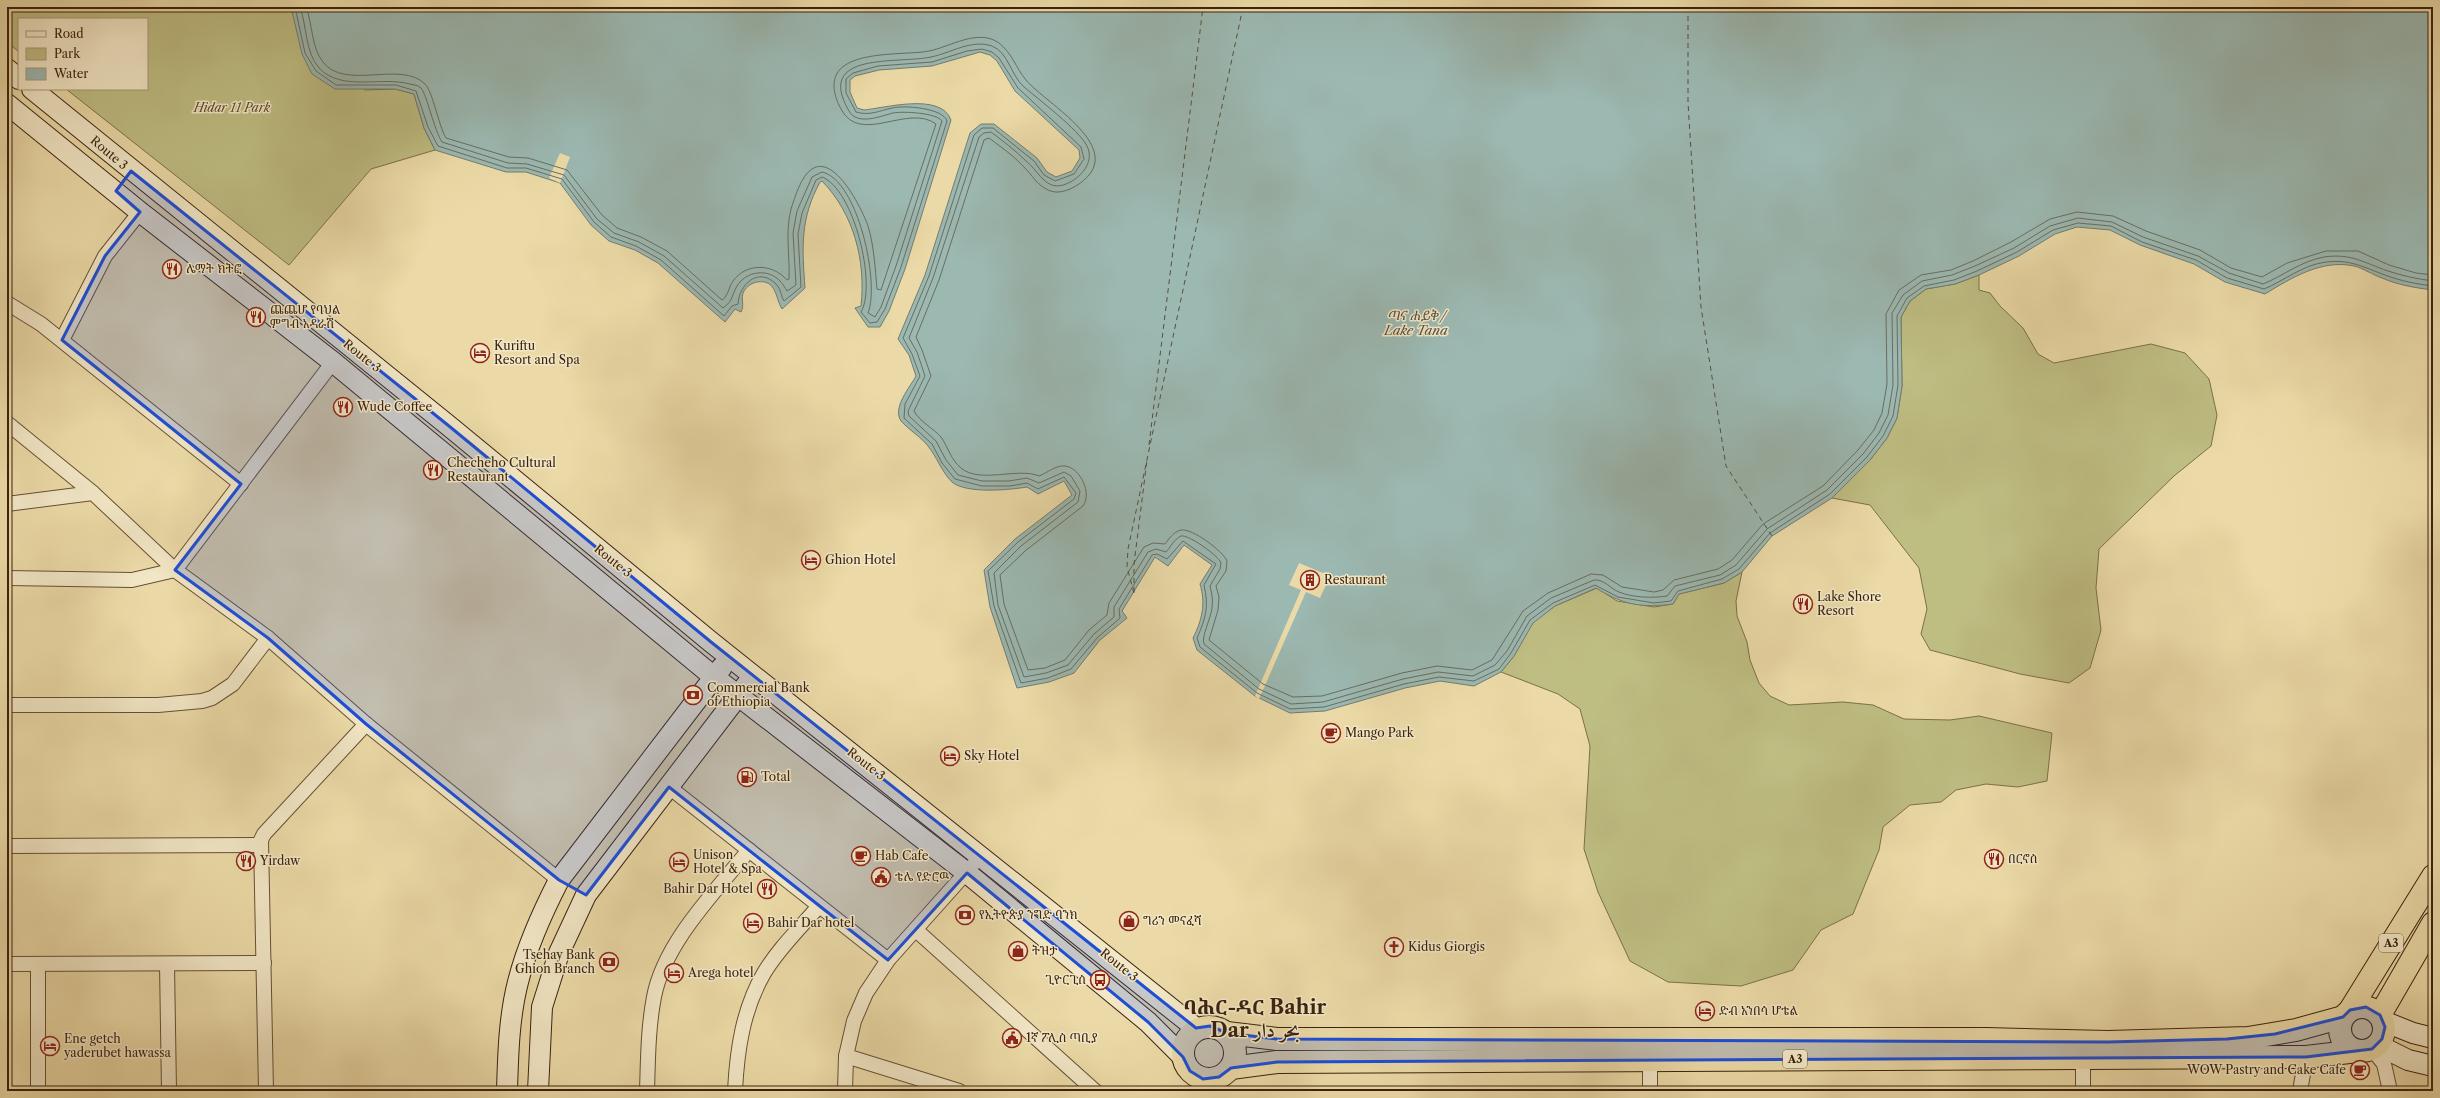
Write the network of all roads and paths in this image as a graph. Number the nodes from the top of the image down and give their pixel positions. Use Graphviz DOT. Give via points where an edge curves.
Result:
graph roads {
  1 [pos="7,69"];
  2 [pos="18,78"];
  3 [pos="33,90"];
  4 [pos="7,104"];
  5 [pos="131,171"];
  6 [pos="116,191"];
  7 [pos="140,212"];
  8 [pos="7,303"];
  9 [pos="317,320"];
  10 [pos="302,338"];
  11 [pos="62,340"];
  12 [pos="333,362"];
  13 [pos="7,423"];
  14 [pos="449,426"];
  15 [pos="433,446"];
  16 [pos="241,484"];
  17 [pos="92,493"];
  18 [pos="7,504"];
  19 [pos="175,570"];
  20 [pos="7,578"];
  21 [pos="268,638"];
  22 [pos="730,657"];
  23 [pos="754,676"];
  24 [pos="714,677"];
  25 [pos="738,695"];
  26 [pos="7,706"];
  27 [pos="366,724"];
  28 [pos="646,767"];
  29 [pos="669,787"];
  30 [pos="261,845"];
  31 [pos="7,846"];
  32 [pos="749,850"];
  33 [pos="981,855"];
  34 [pos="967,872"];
  35 [pos="2433,876"];
  36 [pos="559,880"];
  37 [pos="586,895"];
  38 [pos="819,906"];
  39 [pos="2433,923"];
  40 [pos="916,930"];
  41 [pos="888,960"];
  42 [pos="7,964"];
  43 [pos="38,964"];
  44 [pos="167,964"];
  45 [pos="264,964"];
  46 [pos="2346,1014"];
  47 [pos="2381,1018"];
  48 [pos="1197,1029"];
  49 [pos="1227,1033"];
  50 [pos="1630,1038"];
  51 [pos="1705,1038"];
  52 [pos="2433,1038"];
  53 [pos="1357,1039"];
  54 [pos="2370,1048"];
  55 [pos="2083,1049"];
  56 [pos="846,1056"];
  57 [pos="1183,1057"];
  58 [pos="2306,1057"];
  59 [pos="1640,1060"];
  60 [pos="1705,1060"];
  61 [pos="1356,1062"];
  62 [pos="2433,1066"];
  63 [pos="1227,1077"];
  64 [pos="1197,1083"];
  65 [pos="38,1091"];
  66 [pos="169,1091"];
  67 [pos="266,1091"];
  68 [pos="507,1091"];
  69 [pos="538,1091"];
  70 [pos="647,1091"];
  71 [pos="735,1091"];
  72 [pos="845,1091"];
  73 [pos="959,1091"];
  74 [pos="1095,1091"];
  75 [pos="1650,1091"];
  76 [pos="2083,1091"];
  77 [pos="2300,1091"];
  78 [pos="2390,1091"];
  1 -- 2 [label="main road"];
  3 -- 5 [label="main road, Route 3"];
  4 -- 6 [label="main road"];
  5 -- 6 [label="main road"];
  5 -- 9 [label="main road, Route 3"];
  6 -- 7 [label="main road"];
  7 -- 10 [label="main road"];
  7 -- 11 [label="street" via="105,256"];
  8 -- 11 [label="street"];
  9 -- 10 [label="main road"];
  9 -- 14 [label="main road, Route 3"];
  10 -- 12 [label="main road"];
  11 -- 16 [label="street"];
  12 -- 15 [label="main road"];
  12 -- 16 [label="street"];
  13 -- 17 [label="street"];
  14 -- 15 [label="main road"];
  14 -- 22 [label="main road, Route 3"];
  15 -- 24 [label="main road"];
  16 -- 19 [label="street"];
  17 -- 18 [label="street"];
  17 -- 19 [label="street"];
  19 -- 20 [label="street" via="132,580"];
  19 -- 21 [label="street"];
  21 -- 26 [label="street" via="233,684 207,700 158,705"];
  21 -- 27 [label="street"];
  22 -- 23 [label="main road, Route 3"];
  22 -- 24 [label="main road"];
  23 -- 25 [label="main road"];
  23 -- 33 [label="main road, Route 3"];
  24 -- 25 [label="main road"];
  24 -- 28 [label="main road"];
  25 -- 29 [label="main road"];
  25 -- 34 [label="main road"];
  27 -- 30 [label="street" via="264,834"];
  27 -- 36 [label="street"];
  28 -- 29 [label="main road"];
  28 -- 36 [label="main road"];
  29 -- 32 [label="street"];
  29 -- 37 [label="main road"];
  30 -- 31 [label="street"];
  30 -- 45 [label="street"];
  32 -- 38 [label="street"];
  32 -- 70 [label="street" via="685,930 666,964 654,996 648,1038"];
  33 -- 34 [label="street"];
  33 -- 48 [label="main road, Route 3"];
  34 -- 40 [label="street"];
  34 -- 57 [label="main road" via="1148,1022"];
  35 -- 46 [label="highway, A3"];
  36 -- 37 [label="main road"];
  36 -- 68 [label="main road" via="539,921 518,983 509,1044"];
  37 -- 69 [label="main road" via="559,953 542,1007"];
  38 -- 41 [label="street"];
  38 -- 71 [label="street" via="764,972 748,1009 738,1050"];
  39 -- 47 [label="highway, A3"];
  40 -- 41 [label="street"];
  40 -- 74 [label="street"];
  41 -- 56 [label="street" via="866,993 854,1021"];
  42 -- 43 [label="street"];
  43 -- 44 [label="street"];
  43 -- 65 [label="street"];
  44 -- 45 [label="street"];
  44 -- 66 [label="street"];
  45 -- 67 [label="street"];
  46 -- 47 [label="highway, A3" via="2366,1007"];
  46 -- 54 [label="highway" via="2340,1026 2342,1038 2350,1048"];
  46 -- 55 [label="highway, A3" via="2296,1030 2248,1038"];
  47 -- 52 [label="main road" via="2413,1033"];
  47 -- 54 [label="highway, A3" via="2384,1033"];
  48 -- 49 [label="highway, A3" via="1210,1026"];
  48 -- 57 [label="highway" via="1185,1040"];
  49 -- 53 [label="highway, A3" via="1277,1039"];
  49 -- 63 [label="highway" via="1235,1046 1236,1054"];
  50 -- 51 [label="highway, A3"];
  50 -- 53 [label="highway, A3"];
  50 -- 59 [label="highway"];
  51 -- 55 [label="highway, A3"];
  51 -- 60 [label="highway"];
  53 -- 61 [label="highway"];
  54 -- 58 [label="highway, A3"];
  54 -- 62 [label="main road"];
  54 -- 78 [label="street" via="2384,1064"];
  55 -- 58 [label="highway, A3"];
  55 -- 60 [label="highway, A3"];
  55 -- 76 [label="street"];
  56 -- 72 [label="street"];
  56 -- 73 [label="street"];
  57 -- 64 [label="highway, A3"];
  58 -- 77 [label="street"];
  59 -- 60 [label="highway, A3"];
  59 -- 61 [label="highway, A3"];
  59 -- 75 [label="street"];
  61 -- 63 [label="highway, A3" via="1277,1062"];
  63 -- 64 [label="highway, A3"];
}
